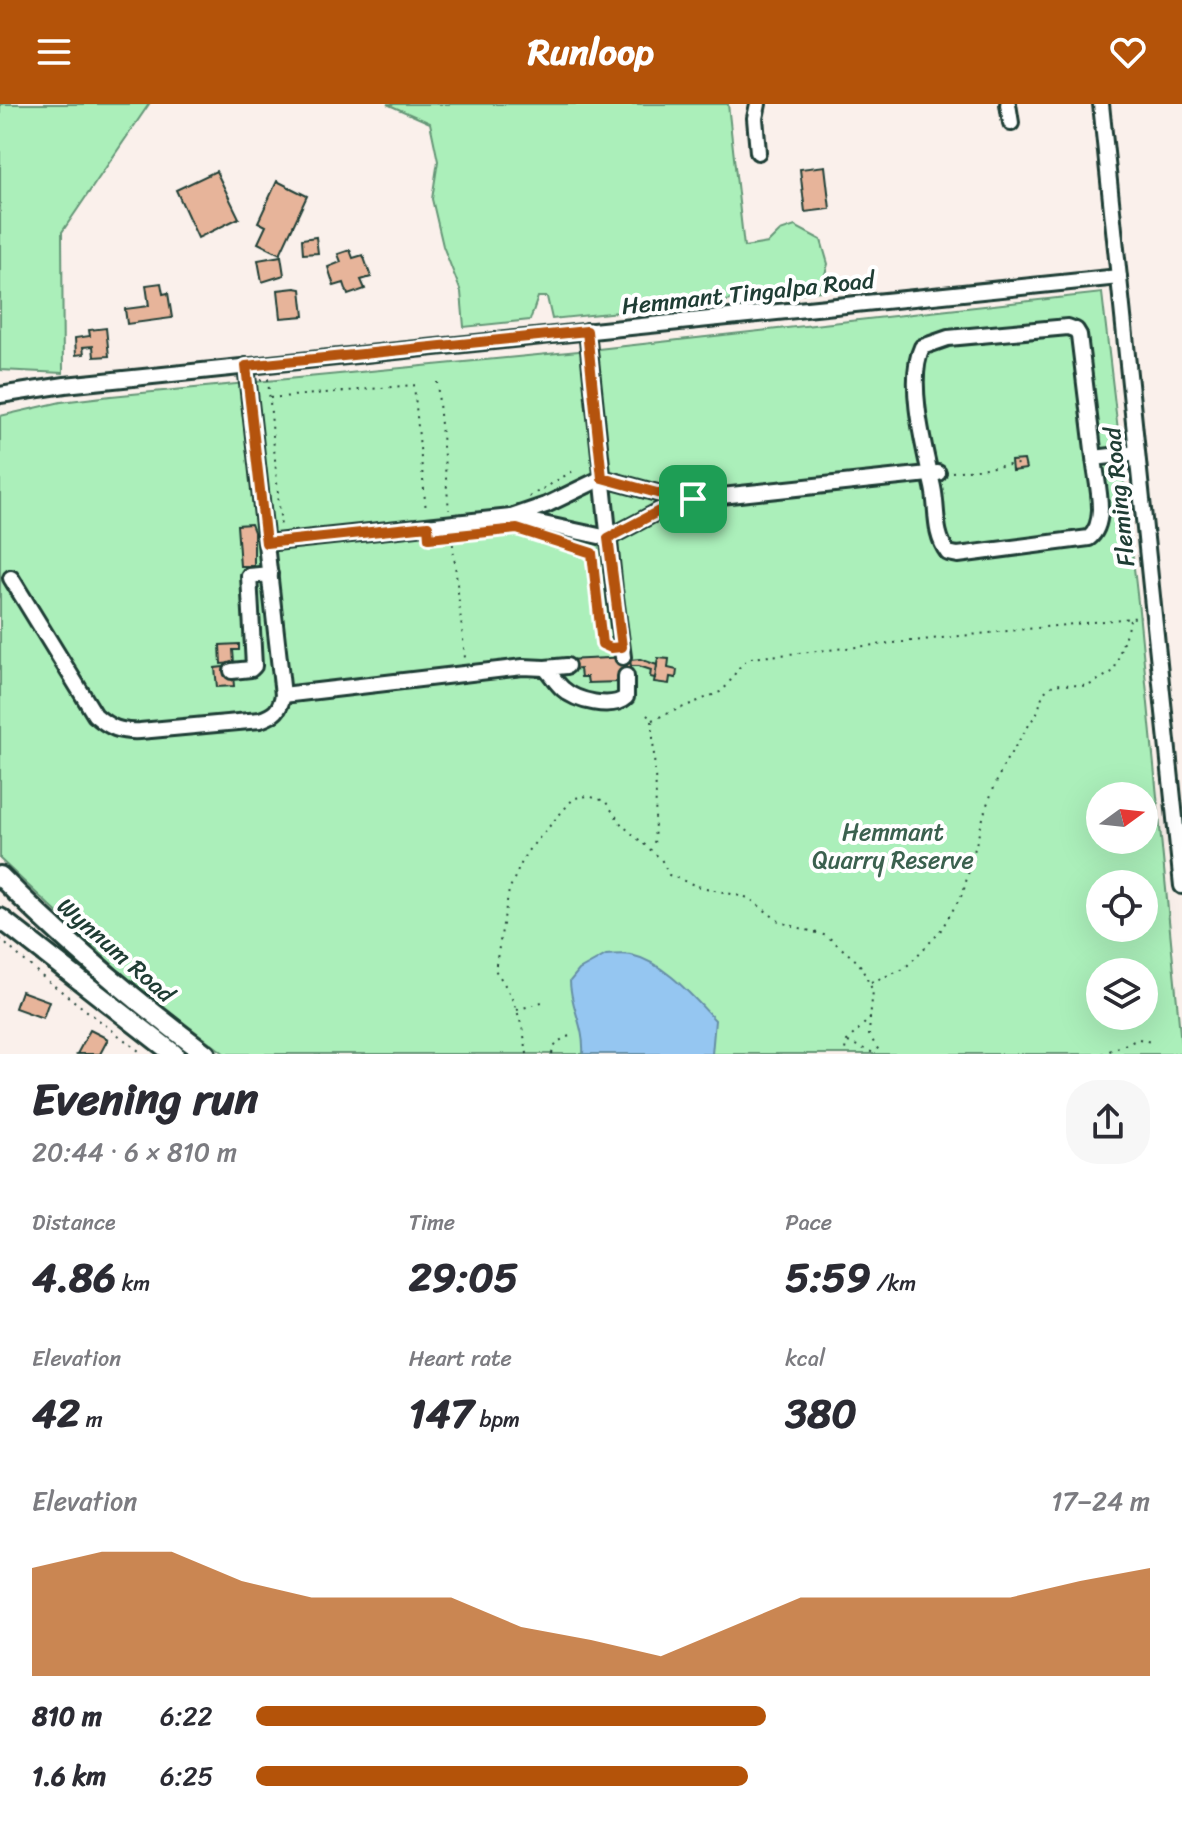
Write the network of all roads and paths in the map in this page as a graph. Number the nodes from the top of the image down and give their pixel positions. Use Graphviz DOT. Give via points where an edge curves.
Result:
graph roads {
  1 [pos="758,104"];
  2 [pos="1008,104"];
  3 [pos="1101,104"];
  4 [pos="1011,123"];
  5 [pos="758,152"];
  6 [pos="1119,277"];
  7 [pos="587,331"];
  8 [pos="246,374"];
  9 [pos="437,382"];
  10 [pos="0,395"];
  11 [pos="270,398"];
  12 [pos="1137,453"];
  13 [pos="1094,458"];
  14 [pos="1018,464"];
  15 [pos="573,471"];
  16 [pos="934,474"];
  17 [pos="602,478"];
  18 [pos="657,493"];
  19 [pos="526,498"];
  20 [pos="693,499"];
  21 [pos="546,505"];
  22 [pos="659,511"];
  23 [pos="450,512"];
  24 [pos="511,517"];
  25 [pos="428,526"];
  26 [pos="281,529"];
  27 [pos="548,531"];
  28 [pos="441,537"];
  29 [pos="608,538"];
  30 [pos="266,543"];
  31 [pos="270,574"];
  32 [pos="11,578"];
  33 [pos="623,652"];
  34 [pos="465,658"];
  35 [pos="567,666"];
  36 [pos="545,668"];
  37 [pos="232,671"];
  38 [pos="626,676"];
  39 [pos="283,695"];
  40 [pos="647,715"];
  41 [pos="652,720"];
  42 [pos="654,851"];
  43 [pos="0,876"];
  44 [pos="1182,886"];
  45 [pos="0,918"];
  46 [pos="0,939"];
  47 [pos="869,983"];
  48 [pos="545,1001"];
  49 [pos="516,1010"];
  50 [pos="870,1018"];
  51 [pos="570,1036"];
  52 [pos="847,1041"];
  53 [pos="1151,1042"];
  54 [pos="143,1054"];
  55 [pos="174,1054"];
  56 [pos="206,1054"];
  57 [pos="527,1054"];
  58 [pos="552,1054"];
  59 [pos="844,1054"];
  60 [pos="876,1054"];
  61 [pos="881,1054"];
  62 [pos="1102,1054"];
  1 -- 5 [label="street"];
  2 -- 4 [label="street"];
  3 -- 6 [label="street, Fleming Road"];
  6 -- 7 [label="street, Hemmant Tingalpa Road"];
  6 -- 12 [label="street, Fleming Road"];
  7 -- 8 [label="street, Hemmant Tingalpa Road"];
  7 -- 17 [label="street"];
  8 -- 10 [label="street, Hemmant Tingalpa Road" via="65,385"];
  8 -- 11 [label="path" via="268,379"];
  8 -- 30 [label="street"];
  9 -- 23 [label="path"];
  11 -- 25 [label="path" via="414,385"];
  11 -- 26 [label="path"];
  12 -- 13 [label="street"];
  12 -- 44 [label="street, Fleming Road"];
  13 -- 16 [label="street" via="1100,521 1089,538 958,555 941,544"];
  13 -- 16 [label="street" via="1076,330 948,338 922,347 918,356 917,391"];
  14 -- 16 [label="path"];
  15 -- 19 [label="path"];
  16 -- 20 [label="street"];
  17 -- 18 [label="street"];
  17 -- 21 [label="street"];
  17 -- 29 [label="street"];
  18 -- 20 [label="street"];
  18 -- 22 [label="street"];
  20 -- 22 [label="street"];
  21 -- 24 [label="street"];
  21 -- 27 [label="street"];
  22 -- 29 [label="street"];
  24 -- 25 [label="street"];
  24 -- 27 [label="street"];
  25 -- 30 [label="street"];
  27 -- 29 [label="street"];
  27 -- 33 [label="path" via="592,553 602,644"];
  28 -- 34 [label="path" via="452,536"];
  29 -- 33 [label="street"];
  30 -- 31 [label="street"];
  31 -- 37 [label="street" via="249,576 254,666"];
  31 -- 39 [label="street"];
  32 -- 39 [label="street" via="95,715 109,727 122,732 260,720 274,715"];
  35 -- 36 [label="street"];
  36 -- 38 [label="street" via="564,690 609,704 626,697"];
  36 -- 39 [label="street"];
  40 -- 41 [label="path"];
  41 -- 42 [label="path"];
  41 -- 47 [label="path" via="720,692 751,658 1130,618 1114,671 1088,686 1054,684 1043,693 1038,711 1004,764 986,807 963,893 939,933 904,969"];
  42 -- 47 [label="path" via="669,875 749,898 780,922 827,936 859,963"];
  42 -- 49 [label="path" via="622,825 605,801 574,798 558,815 526,853 506,903 495,970"];
  43 -- 56 [label="main road, Wynnum Road" via="86,960"];
  45 -- 55 [label="main road, Wynnum Road"];
  46 -- 54 [label="path"];
  47 -- 50 [label="path"];
  48 -- 49 [label="path"];
  49 -- 57 [label="path"];
  50 -- 52 [label="path"];
  50 -- 61 [label="path" via="869,1035"];
  51 -- 58 [label="path" via="561,1039"];
  52 -- 59 [label="path"];
  52 -- 60 [label="path"];
  53 -- 62 [label="path" via="1139,1039"];
}
